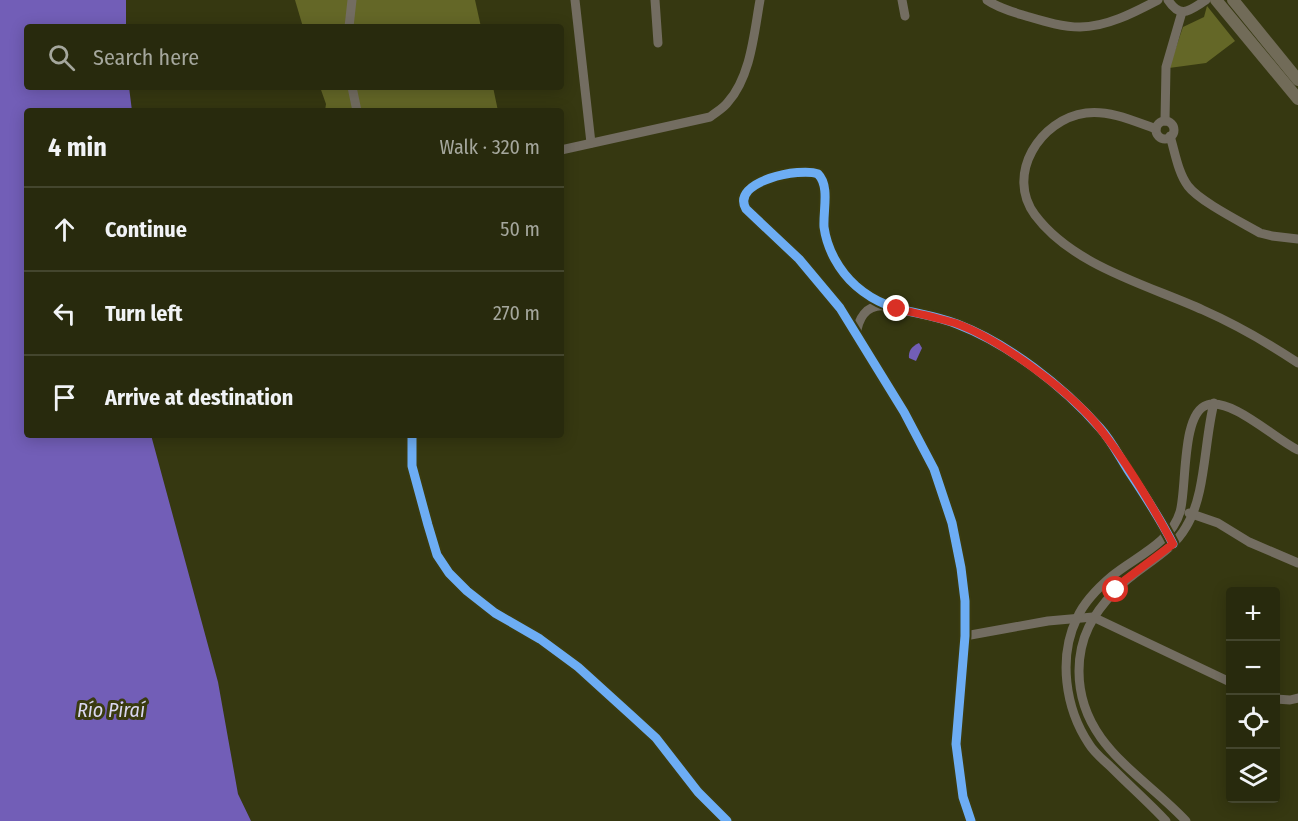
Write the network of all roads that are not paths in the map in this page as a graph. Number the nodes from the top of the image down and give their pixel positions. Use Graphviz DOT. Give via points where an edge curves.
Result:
graph roads {
  1 [pos="352,0"];
  2 [pos="575,0"];
  3 [pos="655,0"];
  4 [pos="760,0"];
  5 [pos="902,0"];
  6 [pos="987,0"];
  7 [pos="1158,0"];
  8 [pos="1168,0"];
  9 [pos="1206,0"];
  10 [pos="1216,0"];
  11 [pos="1233,0"];
  12 [pos="1182,12"];
  13 [pos="905,16"];
  14 [pos="350,24"];
  15 [pos="658,43"];
  16 [pos="1298,80"];
  17 [pos="353,90"];
  18 [pos="1298,99"];
  19 [pos="356,108"];
  20 [pos="1165,121"];
  21 [pos="1156,129"];
  22 [pos="1170,136"];
  23 [pos="591,143"];
  24 [pos="564,149"];
  25 [pos="1298,239"];
  26 [pos="885,306"];
  27 [pos="856,336"];
  28 [pos="1298,363"];
  29 [pos="1214,403"];
  30 [pos="412,438"];
  31 [pos="1298,450"];
  32 [pos="1180,511"];
  33 [pos="1193,514"];
  34 [pos="1168,534"];
  35 [pos="1173,544"];
  36 [pos="1298,563"];
  37 [pos="1093,617"];
  38 [pos="1077,618"];
  39 [pos="965,636"];
  40 [pos="1226,680"];
  41 [pos="1298,698"];
  42 [pos="1280,699"];
  43 [pos="727,821"];
  44 [pos="971,821"];
  45 [pos="1166,821"];
  46 [pos="1186,821"];
  1 -- 14 [label="street"];
  2 -- 23 [label="street"];
  3 -- 15 [label="street"];
  4 -- 23 [label="street" via="748,61 739,87 728,103 710,117"];
  5 -- 13 [label="street"];
  6 -- 7 [label="street" via="1030,17 1081,27 1133,13"];
  8 -- 12 [label="street" via="1175,10"];
  9 -- 12 [label="street"];
  10 -- 18 [label="main road"];
  11 -- 16 [label="main road"];
  12 -- 20 [label="street" via="1165,74"];
  17 -- 19 [label="street"];
  20 -- 21 [label="street"];
  20 -- 22 [label="street" via="1173,127"];
  21 -- 22 [label="street" via="1161,138"];
  21 -- 28 [label="street" via="1101,113 1068,118 1050,129 1036,142 1023,180 1036,217 1083,257 1204,310"];
  22 -- 25 [label="street" via="1187,186 1260,233"];
  23 -- 24 [label="street"];
  26 -- 27 [label="street" via="877,305 867,311 858,323"];
  26 -- 27 [label="street" via="857,287 838,267 827,242 823,182 818,174 803,171 751,187 744,198 746,209 799,259 840,308"];
  26 -- 34 [label="street" via="956,324 1003,347 1046,378 1102,430"];
  27 -- 39 [label="street" via="934,469 962,568"];
  29 -- 31 [label="street" via="1235,410"];
  29 -- 32 [label="street" via="1203,406 1193,419"];
  29 -- 33 [label="street"];
  30 -- 43 [label="street" via="412,466 428,525 437,555 449,573 495,613 578,667 656,738 698,792"];
  32 -- 33 [label="street"];
  32 -- 34 [label="street"];
  33 -- 35 [label="street"];
  33 -- 36 [label="street"];
  34 -- 35 [label="street"];
  34 -- 38 [label="street" via="1112,577"];
  35 -- 37 [label="street" via="1125,580"];
  37 -- 38 [label="street"];
  37 -- 40 [label="street"];
  37 -- 46 [label="street" via="1079,663 1082,698 1090,723 1113,753"];
  38 -- 39 [label="street"];
  38 -- 45 [label="street" via="1065,665 1076,721 1095,751"];
  39 -- 44 [label="street" via="956,744 963,797"];
  41 -- 42 [label="street"];
}
